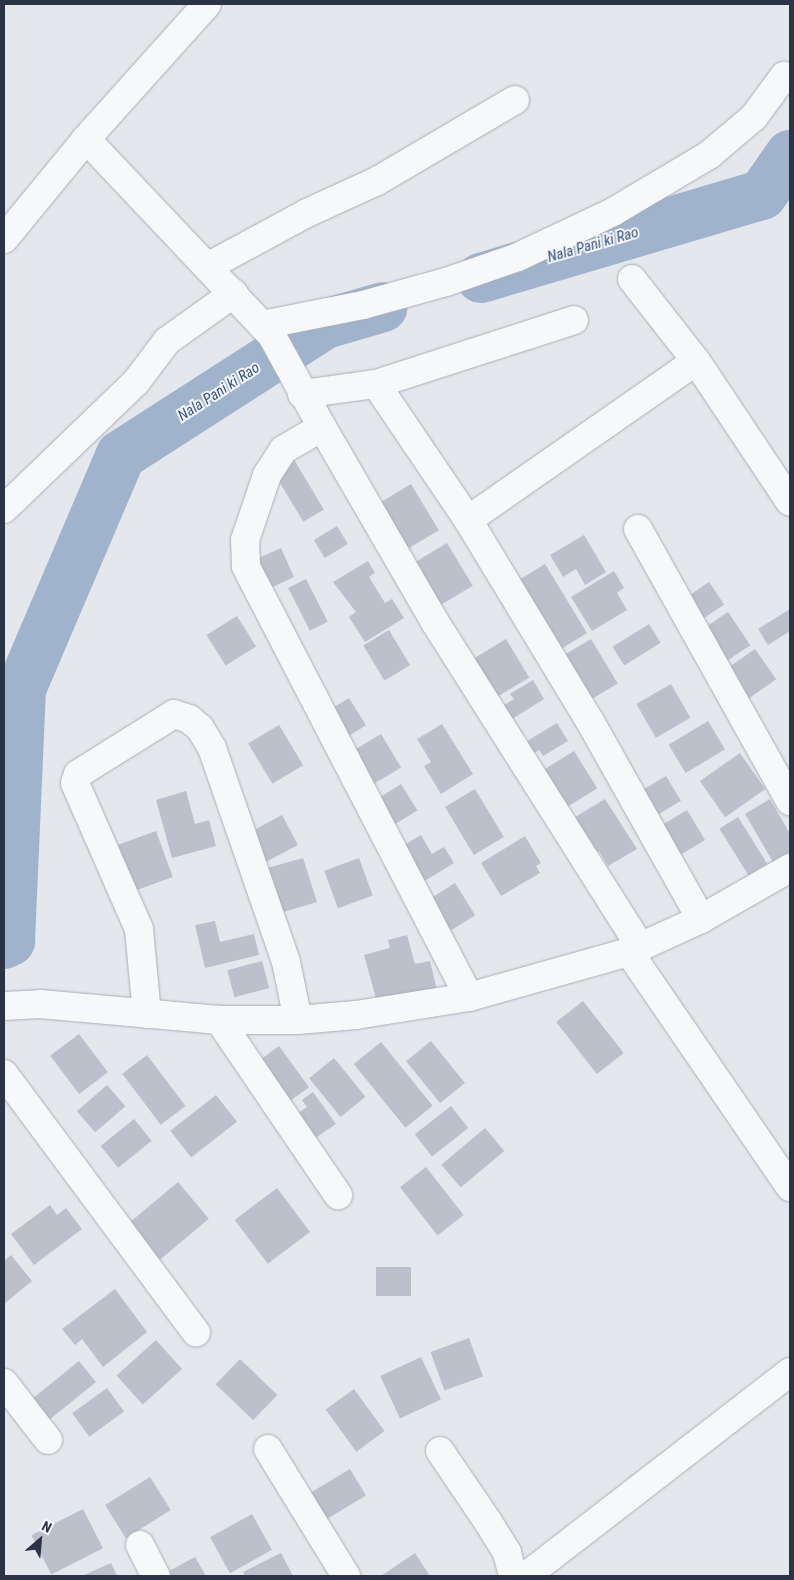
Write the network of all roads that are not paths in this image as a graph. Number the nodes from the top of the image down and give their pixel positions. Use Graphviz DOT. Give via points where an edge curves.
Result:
graph roads {
  1 [pos="207,4"];
  2 [pos="784,76"];
  3 [pos="516,100"];
  4 [pos="86,138"];
  5 [pos="4,239"];
  6 [pos="209,266"];
  7 [pos="632,279"];
  8 [pos="234,294"];
  9 [pos="574,320"];
  10 [pos="267,330"];
  11 [pos="696,361"];
  12 [pos="376,384"];
  13 [pos="301,390"];
  14 [pos="322,428"];
  15 [pos="790,502"];
  16 [pos="4,509"];
  17 [pos="468,520"];
  18 [pos="638,529"];
  19 [pos="790,801"];
  20 [pos="790,868"];
  21 [pos="701,919"];
  22 [pos="634,949"];
  23 [pos="469,996"];
  24 [pos="4,1006"];
  25 [pos="147,1014"];
  26 [pos="219,1020"];
  27 [pos="298,1020"];
  28 [pos="4,1074"];
  29 [pos="790,1187"];
  30 [pos="338,1195"];
  31 [pos="196,1333"];
  32 [pos="790,1372"];
  33 [pos="4,1383"];
  34 [pos="48,1440"];
  35 [pos="268,1449"];
  36 [pos="440,1451"];
  37 [pos="140,1545"];
  38 [pos="156,1576"];
  39 [pos="346,1576"];
  40 [pos="513,1576"];
  41 [pos="526,1576"];
  1 -- 4 [label="street"];
  2 -- 10 [label="street" via="754,117 709,155 613,212 518,257 446,282"];
  3 -- 6 [label="street" via="370,185 307,213"];
  4 -- 5 [label="street"];
  4 -- 6 [label="street"];
  6 -- 8 [label="street"];
  7 -- 11 [label="street"];
  8 -- 10 [label="street"];
  8 -- 16 [label="street" via="167,341 136,382"];
  9 -- 12 [label="street"];
  10 -- 13 [label="street"];
  11 -- 15 [label="street"];
  11 -- 17 [label="street"];
  12 -- 13 [label="street"];
  12 -- 17 [label="street"];
  13 -- 14 [label="street"];
  14 -- 22 [label="street" via="435,622"];
  14 -- 23 [label="street" via="283,450 267,475 245,540 246,566"];
  17 -- 21 [label="street" via="592,724"];
  18 -- 19 [label="street"];
  20 -- 21 [label="street"];
  21 -- 22 [label="street"];
  22 -- 23 [label="street"];
  22 -- 29 [label="street"];
  23 -- 27 [label="street" via="356,1016"];
  24 -- 25 [label="street" via="40,1004"];
  25 -- 26 [label="street"];
  25 -- 27 [label="street" via="139,929 75,783 78,774 174,714 189,719 200,728 212,748 286,962"];
  26 -- 27 [label="street"];
  26 -- 30 [label="street"];
  28 -- 31 [label="street"];
  32 -- 41 [label="street"];
  33 -- 34 [label="street"];
  35 -- 39 [label="street"];
  36 -- 40 [label="street" via="488,1522 506,1553"];
  37 -- 38 [label="street"];
}
